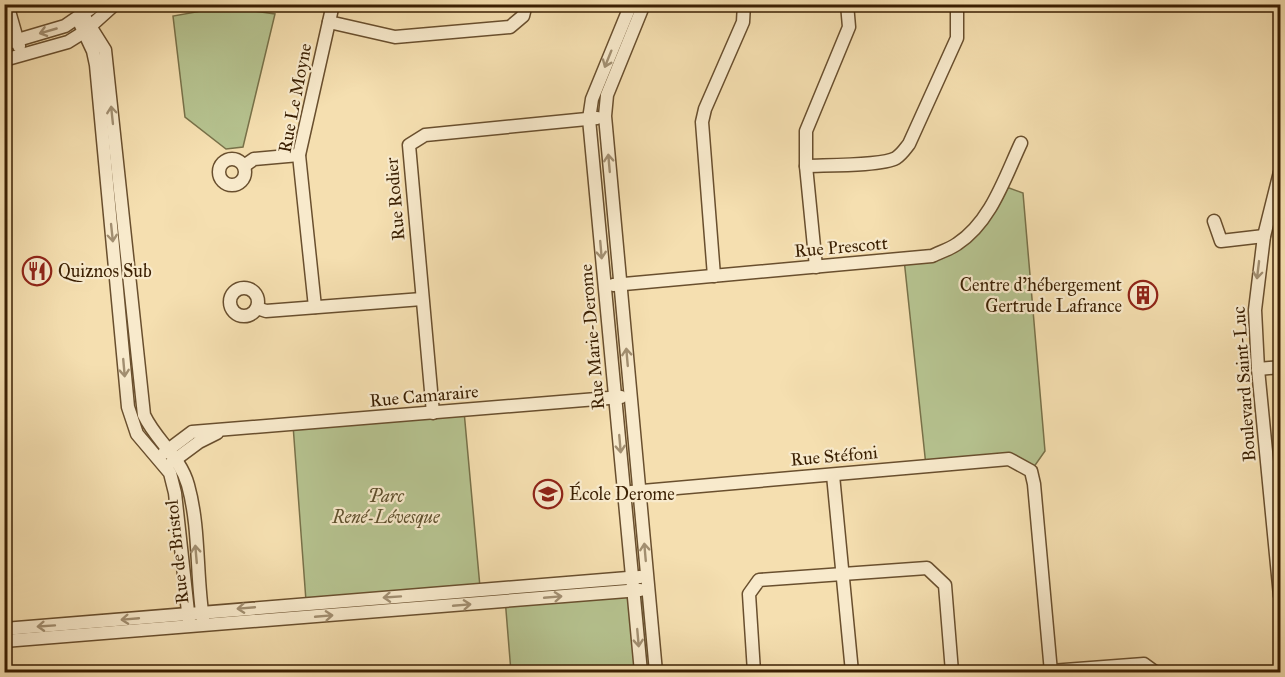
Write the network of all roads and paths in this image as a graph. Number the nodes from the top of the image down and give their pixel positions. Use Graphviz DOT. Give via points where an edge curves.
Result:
graph roads {
  1 [pos="7,4"];
  2 [pos="97,4"];
  3 [pos="115,4"];
  4 [pos="333,4"];
  5 [pos="525,4"];
  6 [pos="744,4"];
  7 [pos="847,4"];
  8 [pos="957,4"];
  9 [pos="636,5"];
  10 [pos="80,17"];
  11 [pos="329,22"];
  12 [pos="87,29"];
  13 [pos="17,40"];
  14 [pos="4,44"];
  15 [pos="21,56"];
  16 [pos="4,60"];
  17 [pos="605,116"];
  18 [pos="589,119"];
  19 [pos="1021,143"];
  20 [pos="299,155"];
  21 [pos="244,166"];
  22 [pos="806,166"];
  23 [pos="1281,172"];
  24 [pos="106,174"];
  25 [pos="119,174"];
  26 [pos="1214,221"];
  27 [pos="1264,237"];
  28 [pos="816,267"];
  29 [pos="714,276"];
  30 [pos="620,284"];
  31 [pos="605,285"];
  32 [pos="422,299"];
  33 [pos="315,307"];
  34 [pos="257,308"];
  35 [pos="126,309"];
  36 [pos="1281,367"];
  37 [pos="1258,369"];
  38 [pos="631,396"];
  39 [pos="615,397"];
  40 [pos="433,413"];
  41 [pos="173,454"];
  42 [pos="162,462"];
  43 [pos="833,475"];
  44 [pos="639,491"];
  45 [pos="624,492"];
  46 [pos="842,574"];
  47 [pos="647,576"];
  48 [pos="633,584"];
  49 [pos="648,589"];
  50 [pos="428,594"];
  51 [pos="1281,596"];
  52 [pos="290,605"];
  53 [pos="429,608"];
  54 [pos="201,612"];
  55 [pos="188,614"];
  56 [pos="291,619"];
  57 [pos="204,626"];
  58 [pos="189,627"];
  59 [pos="4,629"];
  60 [pos="4,641"];
  61 [pos="641,672"];
  62 [pos="656,672"];
  63 [pos="754,672"];
  64 [pos="852,672"];
  65 [pos="952,672"];
  66 [pos="1051,672"];
  67 [pos="1155,672"];
  1 -- 13 [label="street"];
  2 -- 10 [label="street"];
  3 -- 12 [label="street"];
  4 -- 11 [label="street, Rue Le Moyne"];
  5 -- 11 [label="street" via="523,16 510,27 395,37"];
  6 -- 29 [label="street" via="743,22 702,122"];
  7 -- 22 [label="street" via="849,27 806,131"];
  8 -- 22 [label="street" via="957,38 902,153 880,161"];
  9 -- 17 [label="street, Rue Marie-Derome" via="607,95"];
  9 -- 18 [label="street, Rue Marie-Derome, one-way" via="592,99"];
  10 -- 12 [label="street, Rue de Bristol"];
  10 -- 13 [label="street, one-way" via="61,28"];
  11 -- 20 [label="street, Rue Le Moyne"];
  12 -- 15 [label="street" via="63,44"];
  12 -- 24 [label="street, Rue de Bristol" via="96,65"];
  25 -- 12 [label="street, Rue de Bristol, one-way" via="105,50"];
  13 -- 14 [label="street"];
  13 -- 15 [label="street"];
  15 -- 16 [label="street"];
  17 -- 18 [label="street, Rue Rodier"];
  30 -- 17 [label="street, Rue Marie-Derome, one-way"];
  18 -- 31 [label="street, Rue Marie-Derome, one-way"];
  18 -- 32 [label="street, Rue Rodier" via="425,135 409,145"];
  19 -- 28 [label="street, Rue Prescott" via="992,205 958,244 932,256"];
  20 -- 21 [label="street" via="255,159"];
  20 -- 33 [label="street, Rue Le Moyne"];
  22 -- 28 [label="street"];
  23 -- 27 [label="street, Boulevard Saint-Luc"];
  24 -- 25 [label="street"];
  24 -- 35 [label="street, Rue de Bristol, one-way"];
  25 -- 35 [label="street, Rue de Bristol"];
  26 -- 27 [label="street" via="1221,241"];
  27 -- 37 [label="street, Boulevard Saint-Luc, one-way" via="1255,310"];
  28 -- 29 [label="street, Rue Prescott"];
  29 -- 30 [label="street, Rue Prescott"];
  30 -- 31 [label="street, Rue Prescott"];
  38 -- 30 [label="street, Rue Marie-Derome, one-way"];
  31 -- 39 [label="street, Rue Marie-Derome"];
  32 -- 33 [label="street"];
  32 -- 40 [label="street, Rue Rodier"];
  33 -- 34 [label="street" via="266,311"];
  35 -- 41 [label="street, Rue de Bristol" via="144,415"];
  35 -- 42 [label="street, Rue de Bristol, one-way" via="131,422"];
  36 -- 37 [label="street"];
  37 -- 51 [label="street, Boulevard Saint-Luc"];
  38 -- 39 [label="street, Rue Camaraire"];
  38 -- 44 [label="street, Rue Marie-Derome"];
  39 -- 40 [label="street, Rue Camaraire"];
  39 -- 45 [label="street, Rue Marie-Derome, one-way"];
  40 -- 41 [label="street, Rue Camaraire" via="221,431"];
  41 -- 42 [label="street, Rue Camaraire"];
  54 -- 41 [label="street, Rue de Bristol, one-way" via="188,484"];
  42 -- 55 [label="street, Rue de Bristol" via="175,493"];
  43 -- 44 [label="street, Rue Stéfoni"];
  43 -- 46 [label="street"];
  43 -- 66 [label="street, Rue Stéfoni" via="1009,459 1030,471"];
  44 -- 45 [label="street, Rue Stéfoni"];
  47 -- 44 [label="street, Rue Marie-Derome, one-way"];
  45 -- 48 [label="street, Rue Marie-Derome"];
  46 -- 63 [label="street" via="759,580 749,594"];
  46 -- 64 [label="street"];
  46 -- 65 [label="street" via="927,568 945,585"];
  47 -- 48 [label="street"];
  47 -- 49 [label="street, Rue Marie-Derome"];
  48 -- 49 [label="street"];
  48 -- 50 [label="street"];
  53 -- 48 [label="street, one-way"];
  48 -- 61 [label="street, Rue Marie-Derome, one-way"];
  49 -- 62 [label="street, Rue Marie-Derome"];
  50 -- 52 [label="street, one-way"];
  50 -- 53 [label="street"];
  52 -- 54 [label="street, one-way"];
  52 -- 56 [label="street"];
  56 -- 53 [label="street, one-way"];
  54 -- 55 [label="street"];
  54 -- 57 [label="street, Rue de Bristol"];
  55 -- 58 [label="street, Rue de Bristol"];
  55 -- 59 [label="street, one-way"];
  56 -- 57 [label="street"];
  57 -- 58 [label="street"];
  58 -- 60 [label="street"];
  66 -- 67 [label="street" via="1144,664"];
}
